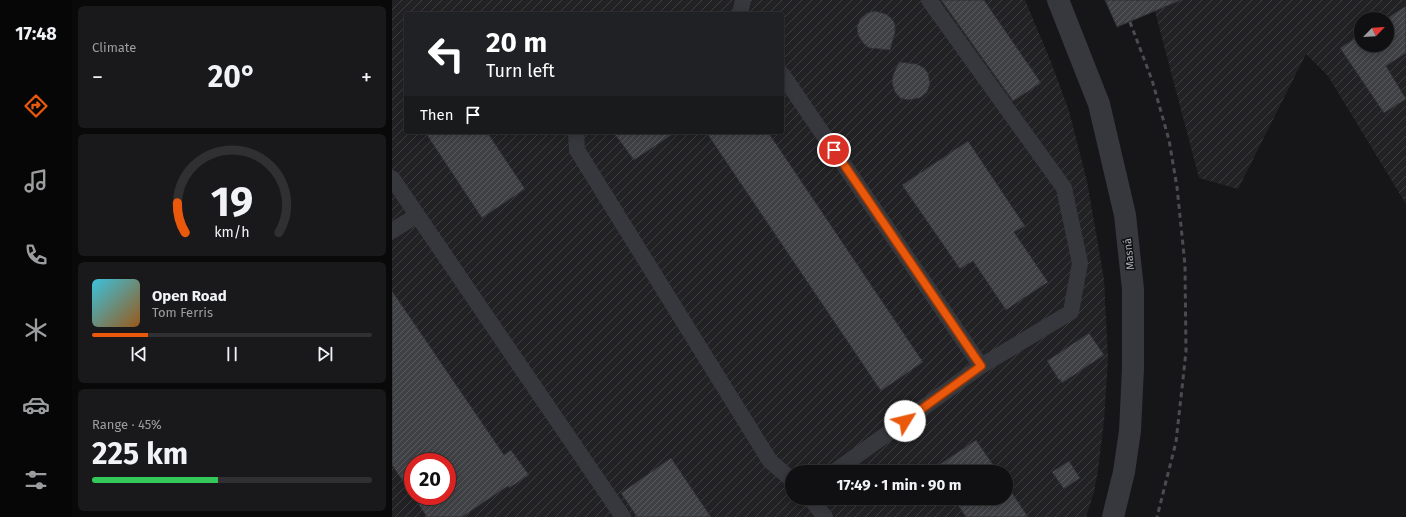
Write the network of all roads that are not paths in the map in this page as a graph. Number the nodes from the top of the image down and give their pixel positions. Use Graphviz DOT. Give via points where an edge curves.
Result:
graph roads {
  1 [pos="743,0"];
  2 [pos="930,0"];
  3 [pos="1058,0"];
  4 [pos="740,12"];
  5 [pos="784,77"];
  6 [pos="576,134"];
  7 [pos="392,178"];
  8 [pos="416,216"];
  9 [pos="392,231"];
  10 [pos="981,366"];
  11 [pos="844,465"];
  12 [pos="785,474"];
  13 [pos="816,505"];
  14 [pos="623,517"];
  15 [pos="825,517"];
  16 [pos="1114,517"];
  1 -- 4 [label="lane"];
  2 -- 10 [label="lane" via="1064,188 1080,263 1071,312"];
  3 -- 16 [label="street, Masná" via="1099,104 1125,215 1133,289 1134,368 1130,431"];
  5 -- 10 [label="lane"];
  6 -- 12 [label="lane" via="577,150 770,461"];
  7 -- 8 [label="lane"];
  8 -- 9 [label="lane"];
  8 -- 14 [label="lane"];
  10 -- 11 [label="lane"];
  13 -- 15 [label="lane"];
}
